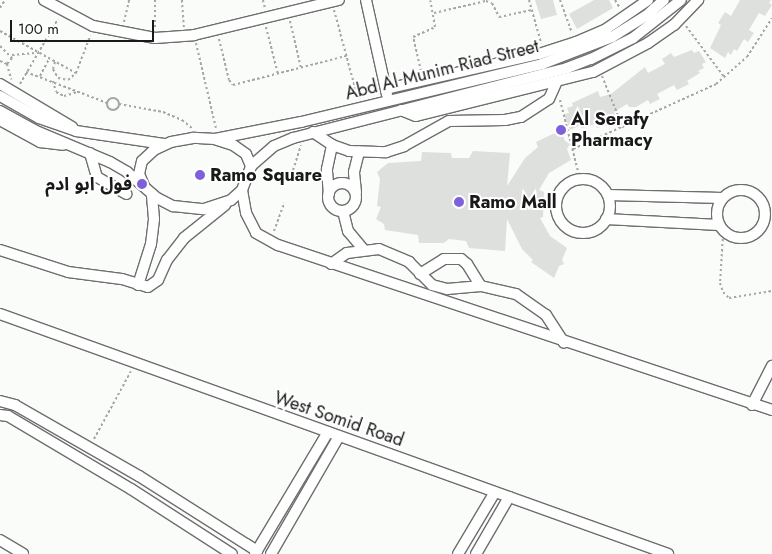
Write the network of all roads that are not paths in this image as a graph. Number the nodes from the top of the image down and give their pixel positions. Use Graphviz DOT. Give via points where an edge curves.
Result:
graph roads {
  1 [pos="44,0"];
  2 [pos="366,0"];
  3 [pos="648,0"];
  4 [pos="664,0"];
  5 [pos="681,0"];
  6 [pos="698,0"];
  7 [pos="335,1"];
  8 [pos="542,57"];
  9 [pos="556,83"];
  10 [pos="0,84"];
  11 [pos="387,94"];
  12 [pos="0,96"];
  13 [pos="453,102"];
  14 [pos="0,110"];
  15 [pos="396,111"];
  16 [pos="0,120"];
  17 [pos="76,131"];
  18 [pos="309,133"];
  19 [pos="216,138"];
  20 [pos="165,145"];
  21 [pos="332,145"];
  22 [pos="71,146"];
  23 [pos="359,152"];
  24 [pos="90,153"];
  25 [pos="251,166"];
  26 [pos="148,190"];
  27 [pos="242,190"];
  28 [pos="356,192"];
  29 [pos="127,194"];
  30 [pos="329,194"];
  31 [pos="608,195"];
  32 [pos="722,198"];
  33 [pos="231,200"];
  34 [pos="768,208"];
  35 [pos="343,211"];
  36 [pos="606,219"];
  37 [pos="768,222"];
  38 [pos="721,228"];
  39 [pos="362,249"];
  40 [pos="0,250"];
  41 [pos="331,264"];
  42 [pos="420,274"];
  43 [pos="138,285"];
  44 [pos="432,285"];
  45 [pos="481,286"];
  46 [pos="427,296"];
  47 [pos="0,314"];
  48 [pos="564,342"];
  49 [pos="771,369"];
  50 [pos="0,401"];
  51 [pos="752,405"];
  52 [pos="772,410"];
  53 [pos="0,415"];
  54 [pos="328,432"];
  55 [pos="340,436"];
  56 [pos="139,476"];
  57 [pos="131,489"];
  58 [pos="495,492"];
  59 [pos="510,497"];
  60 [pos="0,540"];
  61 [pos="256,553"];
  62 [pos="23,554"];
  63 [pos="232,554"];
  64 [pos="271,554"];
  65 [pos="458,554"];
  66 [pos="476,554"];
  67 [pos="668,554"];
  1 -- 7 [label="street" via="93,26 155,38 190,35"];
  2 -- 11 [label="street"];
  3 -- 8 [label="street" via="606,29"];
  4 -- 8 [label="street, Abd Al Munim Riad Street" via="646,16 612,37"];
  5 -- 13 [label="street, Abd Al Munim Riad Street" via="646,30 590,59"];
  6 -- 9 [label="street" via="648,43 599,69"];
  8 -- 11 [label="street, Abd Al Munim Riad Street"];
  8 -- 11 [label="street" via="424,80"];
  9 -- 13 [label="street"];
  9 -- 23 [label="street" via="549,99 521,117 450,121 404,146 386,152"];
  10 -- 17 [label="street" via="59,117"];
  11 -- 15 [label="street"];
  11 -- 19 [label="street, Abd Al Munim Riad Street" via="360,106"];
  12 -- 17 [label="street" via="40,118"];
  13 -- 15 [label="street, Abd Al Munim Riad Street"];
  14 -- 22 [label="street"];
  15 -- 18 [label="street, Abd Al Munim Riad Street"];
  16 -- 22 [label="street" via="40,142"];
  17 -- 20 [label="street"];
  18 -- 21 [label="street"];
  18 -- 25 [label="street, Abd Al Munim Riad Street" via="274,146"];
  19 -- 20 [label="street"];
  19 -- 25 [label="street" via="233,144 246,154"];
  20 -- 26 [label="street" via="142,161 139,174"];
  21 -- 23 [label="street"];
  21 -- 30 [label="street" via="326,169"];
  22 -- 24 [label="street"];
  23 -- 28 [label="street" via="354,172"];
  24 -- 26 [label="street" via="127,172"];
  24 -- 29 [label="street" via="97,177"];
  25 -- 27 [label="street"];
  26 -- 33 [label="street" via="173,206 204,209"];
  26 -- 43 [label="street" via="153,232"];
  27 -- 33 [label="street"];
  27 -- 41 [label="street" via="256,233 271,242"];
  28 -- 30 [label="street" via="348,184 338,183"];
  28 -- 35 [label="street" via="352,206"];
  30 -- 35 [label="street" via="330,204"];
  31 -- 32 [label="street"];
  31 -- 36 [label="street" via="610,203"];
  31 -- 36 [label="street" via="597,183 580,179 565,186 556,200 556,209 563,224 578,232 586,233 601,226"];
  32 -- 34 [label="street" via="735,191 750,192"];
  32 -- 38 [label="street" via="716,211"];
  33 -- 43 [label="street" via="184,238 156,283 148,287"];
  34 -- 37 [label="street"];
  35 -- 39 [label="street" via="348,230"];
  36 -- 38 [label="street"];
  37 -- 38 [label="street" via="746,238 730,236"];
  39 -- 41 [label="street"];
  39 -- 42 [label="street" via="395,253"];
  40 -- 43 [label="street" via="68,272 122,279"];
  41 -- 46 [label="street"];
  42 -- 44 [label="street"];
  42 -- 45 [label="street" via="444,259 461,259"];
  44 -- 45 [label="street" via="447,289"];
  44 -- 46 [label="street"];
  45 -- 48 [label="street" via="499,289 532,303 546,315"];
  46 -- 48 [label="street"];
  47 -- 54 [label="street, West Somid Road"];
  48 -- 51 [label="street"];
  49 -- 51 [label="street"];
  50 -- 56 [label="street" via="15,405"];
  51 -- 52 [label="street"];
  53 -- 57 [label="street" via="8,416"];
  54 -- 55 [label="street, West Somid Road"];
  54 -- 61 [label="street"];
  55 -- 58 [label="street, West Somid Road"];
  55 -- 64 [label="street"];
  56 -- 57 [label="street"];
  56 -- 61 [label="street"];
  57 -- 63 [label="street"];
  58 -- 59 [label="street, West Somid Road"];
  58 -- 65 [label="street"];
  59 -- 66 [label="street"];
  59 -- 67 [label="street, West Somid Road"];
  60 -- 62 [label="street"];
}
